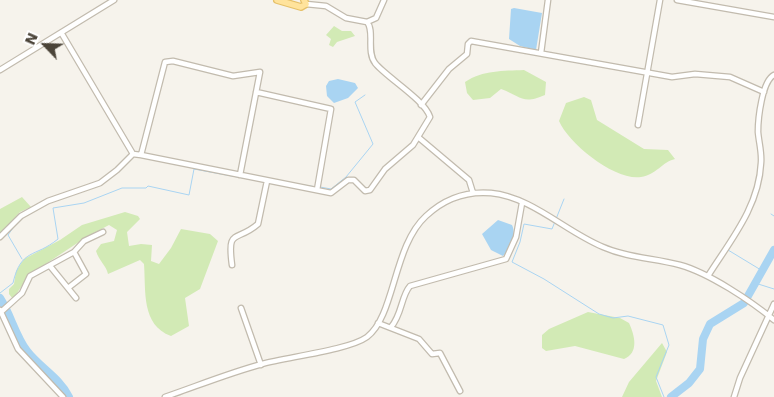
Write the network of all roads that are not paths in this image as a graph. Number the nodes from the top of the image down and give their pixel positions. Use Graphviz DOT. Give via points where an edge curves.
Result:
graph roads {
  1 [pos="114,0"];
  2 [pos="276,0"];
  3 [pos="384,0"];
  4 [pos="548,0"];
  5 [pos="660,0"];
  6 [pos="677,0"];
  7 [pos="305,2"];
  8 [pos="774,17"];
  9 [pos="367,22"];
  10 [pos="62,34"];
  11 [pos="541,54"];
  12 [pos="0,70"];
  13 [pos="648,72"];
  14 [pos="774,75"];
  15 [pos="256,92"];
  16 [pos="764,92"];
  17 [pos="421,105"];
  18 [pos="638,125"];
  19 [pos="418,137"];
  20 [pos="133,154"];
  21 [pos="141,155"];
  22 [pos="240,175"];
  23 [pos="267,181"];
  24 [pos="317,190"];
  25 [pos="473,193"];
  26 [pos="522,203"];
  27 [pos="103,232"];
  28 [pos="0,237"];
  29 [pos="74,252"];
  30 [pos="232,265"];
  31 [pos="50,266"];
  32 [pos="708,276"];
  33 [pos="68,288"];
  34 [pos="76,298"];
  35 [pos="774,304"];
  36 [pos="241,308"];
  37 [pos="2,310"];
  38 [pos="772,319"];
  39 [pos="378,323"];
  40 [pos="391,327"];
  41 [pos="261,364"];
  42 [pos="184,391"];
  43 [pos="460,392"];
  44 [pos="63,397"];
  45 [pos="165,397"];
  46 [pos="186,397"];
  47 [pos="734,397"];
  1 -- 10 [label="street"];
  2 -- 7 [label="main road" via="301,7"];
  3 -- 9 [label="street" via="376,18"];
  4 -- 11 [label="street"];
  5 -- 13 [label="street"];
  6 -- 8 [label="street"];
  7 -- 9 [label="street" via="326,6 346,18"];
  9 -- 17 [label="street" via="371,28 369,42 374,62"];
  10 -- 12 [label="street"];
  10 -- 20 [label="street"];
  11 -- 13 [label="street"];
  11 -- 17 [label="street" via="470,42 467,54 449,69"];
  13 -- 16 [label="street" via="672,77 695,74 730,77"];
  13 -- 18 [label="street"];
  14 -- 16 [label="street" via="767,81"];
  15 -- 21 [label="street" via="260,72 233,76 165,62"];
  15 -- 22 [label="street"];
  15 -- 24 [label="street" via="331,110"];
  16 -- 32 [label="street" via="759,118 761,163 756,194 750,210"];
  17 -- 19 [label="street" via="430,117"];
  19 -- 24 [label="street" via="413,146 385,169 370,190 365,191 351,179 331,193"];
  19 -- 25 [label="street" via="469,180"];
  20 -- 21 [label="street"];
  20 -- 28 [label="street" via="100,183 48,201 20,216"];
  21 -- 22 [label="street"];
  22 -- 23 [label="street"];
  23 -- 24 [label="street"];
  23 -- 30 [label="street" via="258,224 234,237 230,243"];
  25 -- 26 [label="street" via="500,195"];
  25 -- 39 [label="street" via="448,200 417,225 405,248"];
  26 -- 32 [label="street" via="602,247 629,256 680,265"];
  26 -- 40 [label="street" via="516,237 506,259 410,286 397,320"];
  27 -- 29 [label="street" via="84,241"];
  29 -- 31 [label="street"];
  29 -- 33 [label="street" via="86,274"];
  31 -- 33 [label="street"];
  31 -- 37 [label="street" via="30,276 22,293"];
  32 -- 38 [label="street"];
  33 -- 34 [label="street"];
  35 -- 38 [label="street"];
  36 -- 41 [label="street"];
  37 -- 44 [label="street" via="18,349"];
  38 -- 47 [label="street" via="748,360"];
  39 -- 40 [label="street"];
  39 -- 41 [label="street" via="368,336 358,342"];
  40 -- 43 [label="street" via="419,339 432,354 440,353"];
  41 -- 42 [label="street"];
  42 -- 45 [label="street"];
  42 -- 46 [label="street"];
}
